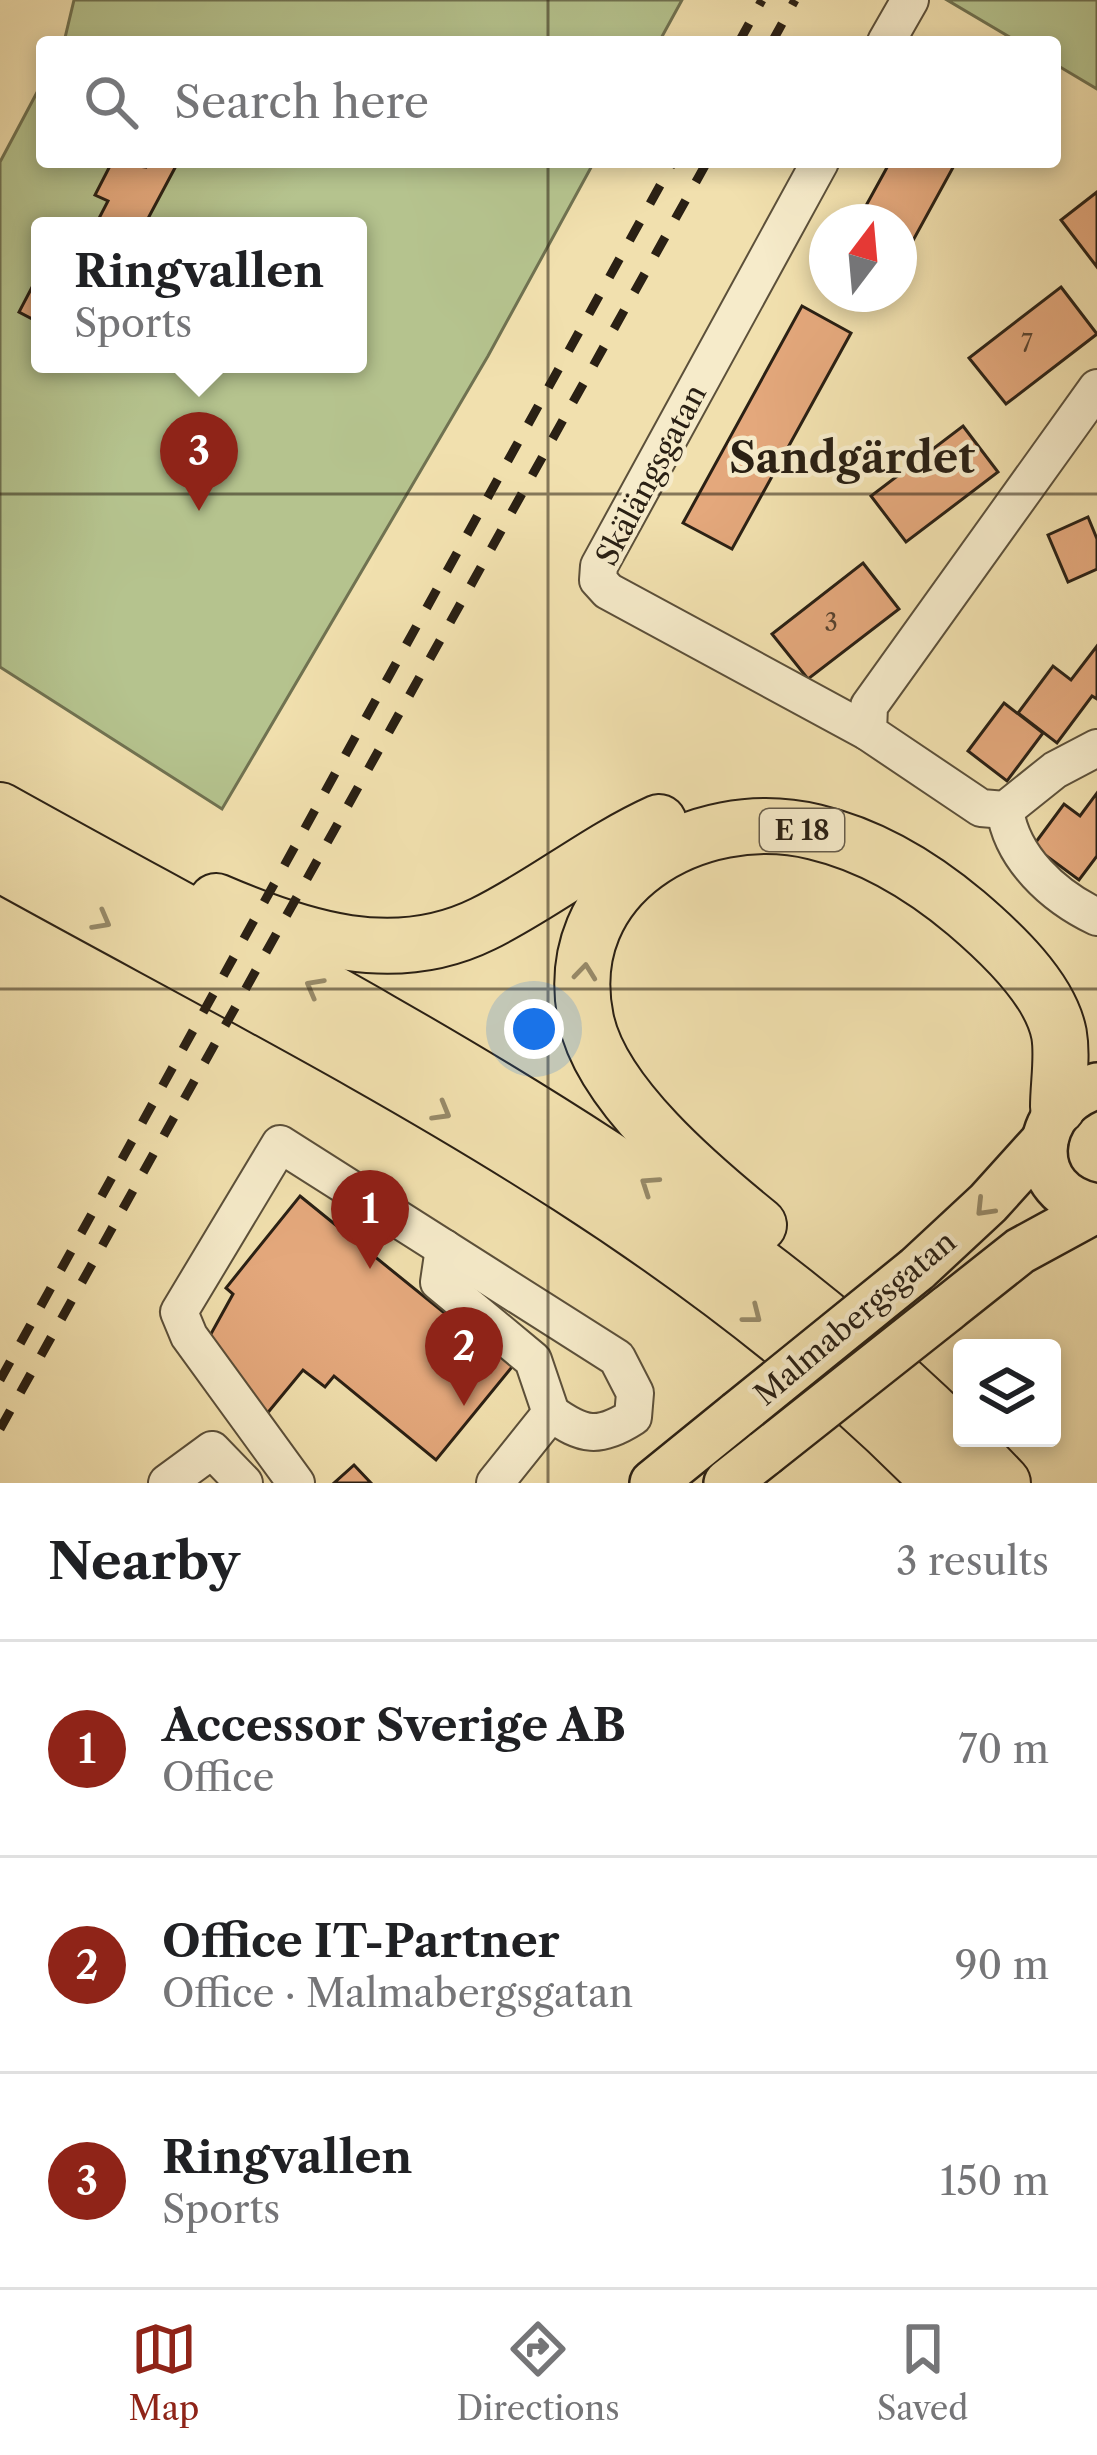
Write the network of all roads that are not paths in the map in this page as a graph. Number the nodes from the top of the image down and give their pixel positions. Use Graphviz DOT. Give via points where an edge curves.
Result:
graph roads {
  1 [pos="910,0"];
  2 [pos="889,36"];
  3 [pos="817,168"];
  4 [pos="1097,388"];
  5 [pos="868,732"];
  6 [pos="1097,748"];
  7 [pos="0,810"];
  8 [pos="1005,810"];
  9 [pos="0,864"];
  10 [pos="127,881"];
  11 [pos="1097,917"];
  12 [pos="1097,1038"];
  13 [pos="1067,1111"];
  14 [pos="1097,1208"];
  15 [pos="444,1248"];
  16 [pos="811,1305"];
  17 [pos="551,1413"];
  18 [pos="884,1429"];
  19 [pos="166,1483"];
  20 [pos="244,1483"];
  21 [pos="296,1483"];
  22 [pos="495,1483"];
  23 [pos="652,1483"];
  24 [pos="727,1483"];
  25 [pos="903,1483"];
  26 [pos="940,1483"];
  27 [pos="1003,1483"];
  1 -- 2 [label="street"];
  3 -- 5 [label="street, Skälängsgatan" via="598,580"];
  4 -- 5 [label="street" via="869,706"];
  5 -- 8 [label="street, Skälängsgatan" via="981,808"];
  6 -- 8 [label="street"];
  7 -- 10 [label="highway, E 18"];
  8 -- 11 [label="street" via="1010,842 1042,878"];
  9 -- 18 [label="highway, one-way" via="566,1185 754,1316"];
  10 -- 12 [label="highway, E 18" via="180,886 330,942 414,945 483,924 672,815 785,800 883,825 994,894 1039,940"];
  16 -- 10 [label="highway, E 18, one-way" via="592,1148"];
  13 -- 14 [label="main road" via="1050,1175 1066,1194"];
  16 -- 13 [label="highway, E 18, one-way" via="808,1265 636,1108 586,1021 582,978 591,934 616,888 644,862 690,836 731,827 814,831 878,854 989,933 1038,993 1060,1039"];
  13 -- 23 [label="main road, Malmabergsgatan, one-way, bridge" via="988,1203 917,1269"];
  14 -- 24 [label="main road, Malmabergsgatan, bridge" via="1020,1250"];
  15 -- 17 [label="street" via="439,1282 533,1360"];
  15 -- 17 [label="street" via="616,1358 635,1394 633,1417 608,1433 581,1434"];
  15 -- 21 [label="street" via="280,1144 179,1312"];
  16 -- 27 [label="highway, E 18" via="920,1396"];
  17 -- 22 [label="street"];
  18 -- 25 [label="highway" via="889,1466"];
  18 -- 26 [label="highway"];
  19 -- 20 [label="street" via="212,1450"];
}
